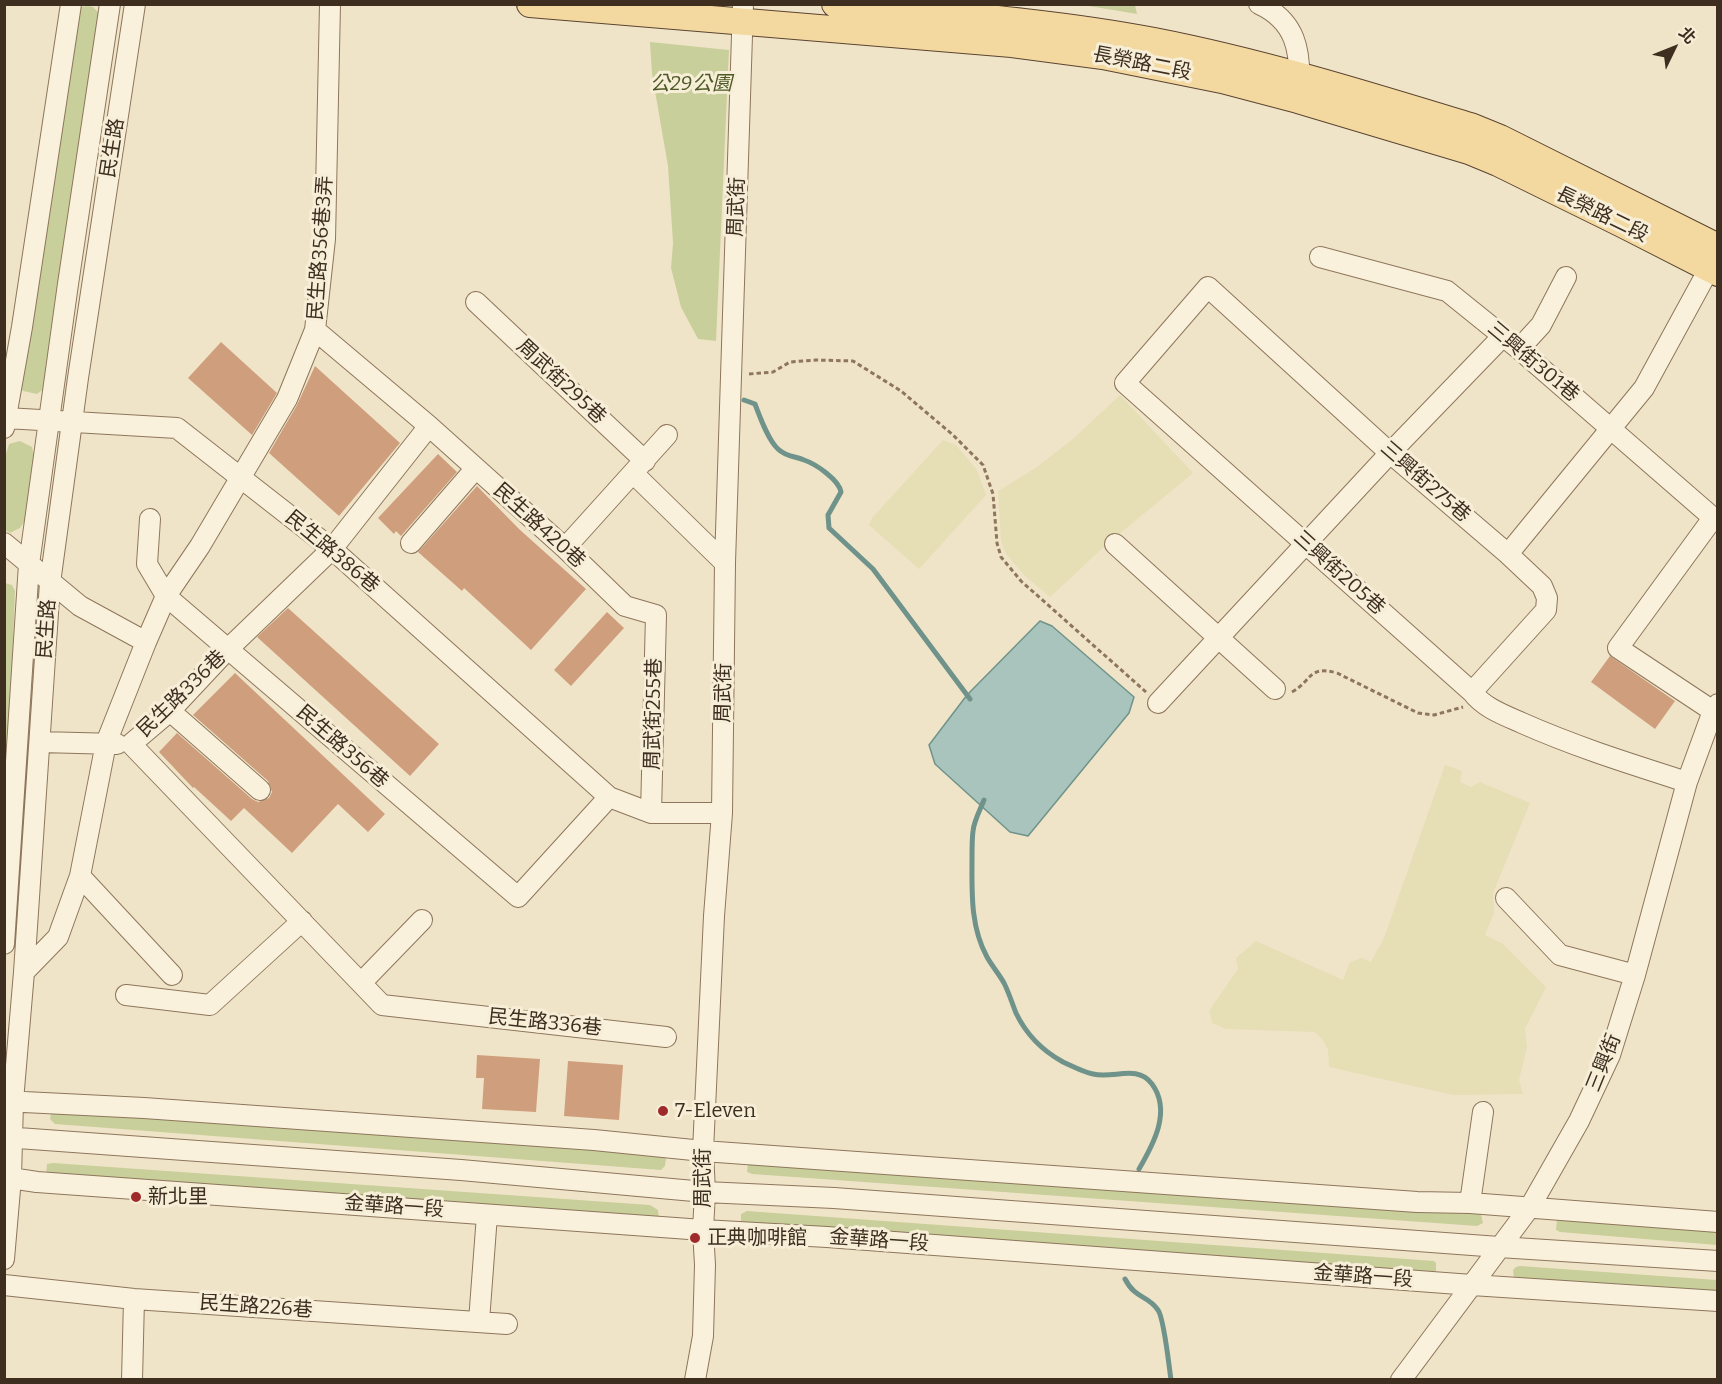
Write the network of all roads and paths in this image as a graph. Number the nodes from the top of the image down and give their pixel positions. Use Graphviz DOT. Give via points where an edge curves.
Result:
graph roads {
  1 [pos="71,4"];
  2 [pos="110,4"];
  3 [pos="135,4"];
  4 [pos="330,4"];
  5 [pos="530,4"];
  6 [pos="835,4"];
  7 [pos="1259,4"];
  8 [pos="743,13"];
  9 [pos="1299,87"];
  10 [pos="1320,257"];
  11 [pos="1715,261"];
  12 [pos="1566,277"];
  13 [pos="1208,287"];
  14 [pos="476,302"];
  15 [pos="315,330"];
  16 [pos="1503,336"];
  17 [pos="1519,349"];
  18 [pos="731,378"];
  19 [pos="49,420"];
  20 [pos="72,422"];
  21 [pos="5,423"];
  22 [pos="429,426"];
  23 [pos="1611,428"];
  24 [pos="667,435"];
  25 [pos="1390,453"];
  26 [pos="476,468"];
  27 [pos="639,468"];
  28 [pos="240,476"];
  29 [pos="150,519"];
  30 [pos="1715,520"];
  31 [pos="4,543"];
  32 [pos="411,543"];
  33 [pos="1305,543"];
  34 [pos="1115,544"];
  35 [pos="565,548"];
  36 [pos="332,549"];
  37 [pos="1508,554"];
  38 [pos="725,563"];
  39 [pos="29,564"];
  40 [pos="50,583"];
  41 [pos="166,596"];
  42 [pos="656,615"];
  43 [pos="1218,638"];
  44 [pos="146,642"];
  45 [pos="228,649"];
  46 [pos="1275,689"];
  47 [pos="1476,697"];
  48 [pos="1158,703"];
  49 [pos="1715,708"];
  50 [pos="170,711"];
  51 [pos="40,742"];
  52 [pos="106,743"];
  53 [pos="131,744"];
  54 [pos="1687,782"];
  55 [pos="260,790"];
  56 [pos="609,797"];
  57 [pos="651,813"];
  58 [pos="722,813"];
  59 [pos="9,820"];
  60 [pos="34,822"];
  61 [pos="80,876"];
  62 [pos="1506,898"];
  63 [pos="422,920"];
  64 [pos="302,921"];
  65 [pos="4,944"];
  66 [pos="24,972"];
  67 [pos="172,975"];
  68 [pos="1635,975"];
  69 [pos="361,983"];
  70 [pos="126,995"];
  71 [pos="666,1037"];
  72 [pos="9,1101"];
  73 [pos="1484,1112"];
  74 [pos="8,1137"];
  75 [pos="703,1151"];
  76 [pos="8,1177"];
  77 [pos="705,1192"];
  78 [pos="1470,1203"];
  79 [pos="1530,1208"];
  80 [pos="487,1215"];
  81 [pos="1718,1222"];
  82 [pos="703,1230"];
  83 [pos="1499,1247"];
  84 [pos="4,1259"];
  85 [pos="1718,1261"];
  86 [pos="4,1284"];
  87 [pos="1472,1285"];
  88 [pos="134,1299"];
  89 [pos="1718,1301"];
  90 [pos="479,1322"];
  91 [pos="507,1324"];
  92 [pos="132,1380"];
  93 [pos="695,1380"];
  94 [pos="1401,1380"];
  1 -- 21 [label="street"];
  2 -- 19 [label="street, 民生路"];
  3 -- 20 [label="street, 民生路"];
  4 -- 15 [label="street, 民生路356巷3弄" via="325,239"];
  5 -- 8 [label="main road, 長榮路二段"];
  6 -- 9 [label="main road, 長榮路二段" via="1060,26 1195,49"];
  7 -- 9 [label="street" via="1284,21 1295,39"];
  8 -- 9 [label="main road, 長榮路二段" via="1092,54 1222,80"];
  8 -- 18 [label="street, 周武街"];
  9 -- 11 [label="main road, 長榮路二段" via="1482,130 1618,196"];
  10 -- 16 [label="street, 三興街301巷" via="1447,291"];
  11 -- 23 [label="street" via="1644,388"];
  12 -- 17 [label="street" via="1541,325"];
  13 -- 25 [label="street, 三興街275巷"];
  13 -- 33 [label="street, 三興街205巷" via="1125,382"];
  14 -- 27 [label="street, 周武街295巷"];
  15 -- 22 [label="street, 民生路420巷"];
  15 -- 28 [label="street, 民生路356巷3弄" via="287,399"];
  16 -- 17 [label="street, 三興街301巷"];
  16 -- 25 [label="street"];
  17 -- 23 [label="street, 三興街301巷"];
  18 -- 38 [label="street, 周武街"];
  18 -- 48 [label="path" via="772,372 790,362 854,361 901,392 954,435 983,465 993,494 1001,558 1021,581"];
  19 -- 20 [label="street, 民生路386巷"];
  19 -- 21 [label="street, 民生路386巷"];
  19 -- 39 [label="street, 民生路"];
  20 -- 28 [label="street, 民生路386巷" via="177,428"];
  20 -- 40 [label="street, 民生路"];
  22 -- 26 [label="street, 民生路420巷"];
  22 -- 36 [label="street"];
  23 -- 30 [label="street, 三興街301巷"];
  23 -- 37 [label="street"];
  24 -- 27 [label="street"];
  25 -- 33 [label="street"];
  25 -- 37 [label="street, 三興街275巷"];
  26 -- 32 [label="street"];
  26 -- 35 [label="street, 民生路420巷"];
  27 -- 35 [label="street"];
  27 -- 38 [label="street, 周武街295巷"];
  28 -- 36 [label="street, 民生路386巷"];
  28 -- 41 [label="street, 民生路356巷3弄"];
  29 -- 41 [label="street, 民生路356巷" via="147,564"];
  30 -- 49 [label="street" via="1618,648"];
  31 -- 39 [label="street"];
  33 -- 43 [label="street"];
  33 -- 47 [label="street, 三興街205巷"];
  34 -- 43 [label="street"];
  35 -- 42 [label="street, 民生路420巷" via="625,606"];
  36 -- 45 [label="street, 民生路336巷"];
  36 -- 56 [label="street, 民生路386巷"];
  37 -- 47 [label="street, 三興街275巷" via="1542,586 1546,610"];
  38 -- 58 [label="street, 周武街"];
  39 -- 40 [label="street"];
  39 -- 59 [label="street, 民生路"];
  40 -- 44 [label="street" via="80,606"];
  40 -- 51 [label="street, 民生路"];
  41 -- 44 [label="street"];
  41 -- 45 [label="street, 民生路356巷"];
  42 -- 57 [label="street, 周武街255巷"];
  43 -- 46 [label="street"];
  43 -- 48 [label="street"];
  44 -- 52 [label="street"];
  45 -- 50 [label="street, 民生路336巷"];
  45 -- 56 [label="street, 民生路356巷" via="518,897"];
  46 -- 47 [label="path" via="1289,694 1309,675 1326,670 1418,713 1442,714"];
  47 -- 54 [label="street, 三興街205巷" via="1500,713 1564,742"];
  49 -- 54 [label="street, 三興街"];
  50 -- 53 [label="street, 民生路336巷"];
  50 -- 55 [label="street"];
  51 -- 52 [label="street"];
  51 -- 60 [label="street, 民生路"];
  52 -- 53 [label="street"];
  52 -- 61 [label="street"];
  53 -- 64 [label="street, 民生路336巷"];
  54 -- 68 [label="street, 三興街"];
  56 -- 57 [label="street"];
  57 -- 58 [label="street"];
  58 -- 75 [label="street, 周武街"];
  59 -- 60 [label="street"];
  59 -- 65 [label="street, 民生路"];
  60 -- 66 [label="street, 民生路"];
  61 -- 66 [label="street" via="58,937"];
  61 -- 67 [label="street"];
  62 -- 68 [label="street" via="1560,955"];
  63 -- 69 [label="street"];
  64 -- 69 [label="street, 民生路336巷"];
  64 -- 70 [label="street" via="210,1005"];
  66 -- 72 [label="street, 民生路"];
  68 -- 79 [label="street, 三興街" via="1605,1064"];
  69 -- 71 [label="street, 民生路336巷" via="382,1005"];
  72 -- 74 [label="street, 民生路"];
  72 -- 75 [label="street" via="582,1139"];
  73 -- 78 [label="street"];
  74 -- 76 [label="street, 民生路"];
  74 -- 77 [label="street, 金華路一段"];
  75 -- 77 [label="street, 周武街"];
  75 -- 78 [label="street"];
  76 -- 80 [label="street, 金華路一段"];
  76 -- 84 [label="street, 民生路"];
  77 -- 82 [label="street, 周武街"];
  77 -- 83 [label="street, 金華路一段"];
  78 -- 79 [label="street"];
  79 -- 81 [label="street"];
  79 -- 83 [label="street, 三興街"];
  80 -- 82 [label="street, 金華路一段"];
  80 -- 90 [label="street"];
  82 -- 87 [label="street, 金華路一段"];
  82 -- 93 [label="street, 周武街" via="703,1336"];
  83 -- 85 [label="street, 金華路一段"];
  83 -- 87 [label="street, 三興街"];
  86 -- 88 [label="street, 民生路226巷"];
  87 -- 89 [label="street, 金華路一段"];
  87 -- 94 [label="street, 三興街"];
  88 -- 90 [label="street, 民生路226巷"];
  88 -- 92 [label="street"];
  90 -- 91 [label="street, 民生路226巷"];
}
